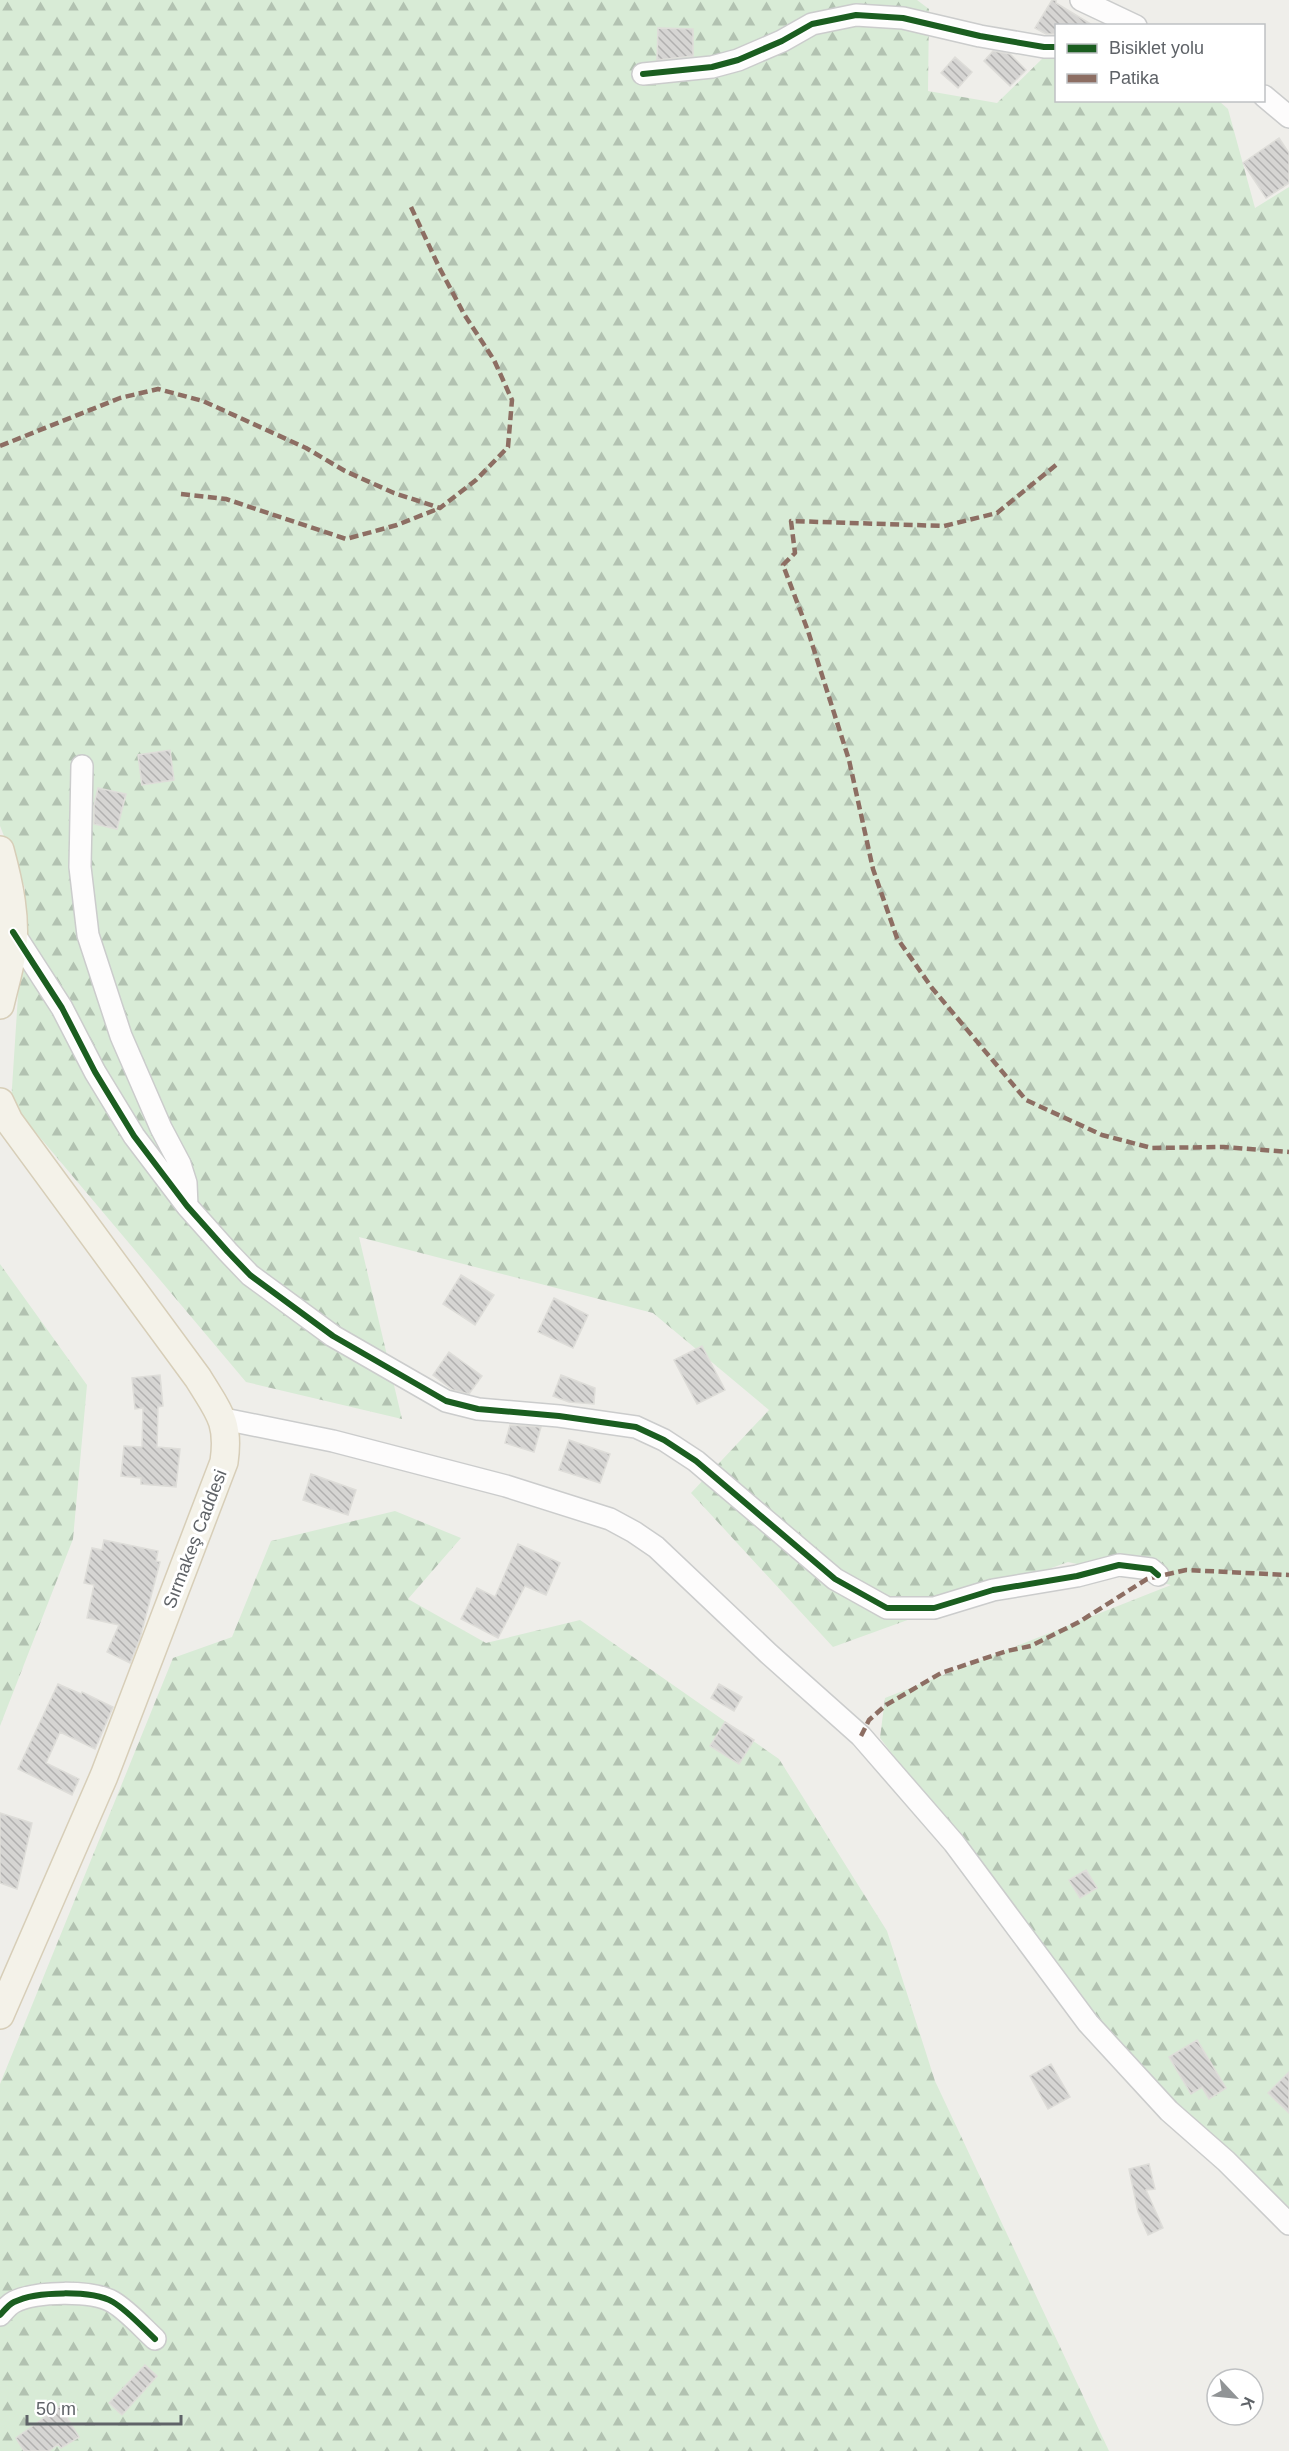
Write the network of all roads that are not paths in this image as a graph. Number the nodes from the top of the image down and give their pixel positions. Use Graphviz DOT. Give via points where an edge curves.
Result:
graph roads {
  1 [pos="1081,0"];
  2 [pos="1132,24"];
  3 [pos="1055,47"];
  4 [pos="643,74"];
  5 [pos="1265,98"];
  6 [pos="1289,117"];
  7 [pos="82,766"];
  8 [pos="0,850"];
  9 [pos="14,932"];
  10 [pos="0,1005"];
  11 [pos="0,1102"];
  12 [pos="187,1206"];
  13 [pos="224,1419"];
  14 [pos="1158,1575"];
  15 [pos="0,2015"];
  16 [pos="1289,2224"];
  17 [pos="0,2315"];
  18 [pos="155,2339"];
  1 -- 2 [label="street"];
  3 -- 4 [label="street" via="980,36 903,18 856,15 812,24 782,42 738,60 712,67"];
  5 -- 6 [label="street"];
  7 -- 12 [label="street" via="80,867 88,935 121,1036 180,1164"];
  8 -- 9 [label="main road" via="9,882"];
  9 -- 10 [label="main road"];
  9 -- 12 [label="street" via="134,1136"];
  11 -- 13 [label="main road, Sırmakeş Caddesi" via="9,1121"];
  12 -- 14 [label="street" via="250,1275 300,1314 446,1401 478,1409 636,1427 664,1440 696,1461 835,1579 887,1608 934,1608 993,1590 1119,1566 1151,1569"];
  13 -- 15 [label="main road, Sırmakeş Caddesi" via="224,1462 104,1776"];
  13 -- 16 [label="street" via="333,1440 506,1486 610,1519 656,1547 861,1736 954,1843 1088,2023 1169,2111"];
  17 -- 18 [label="street" via="12,2303 30,2297 95,2295 114,2303"];
}
